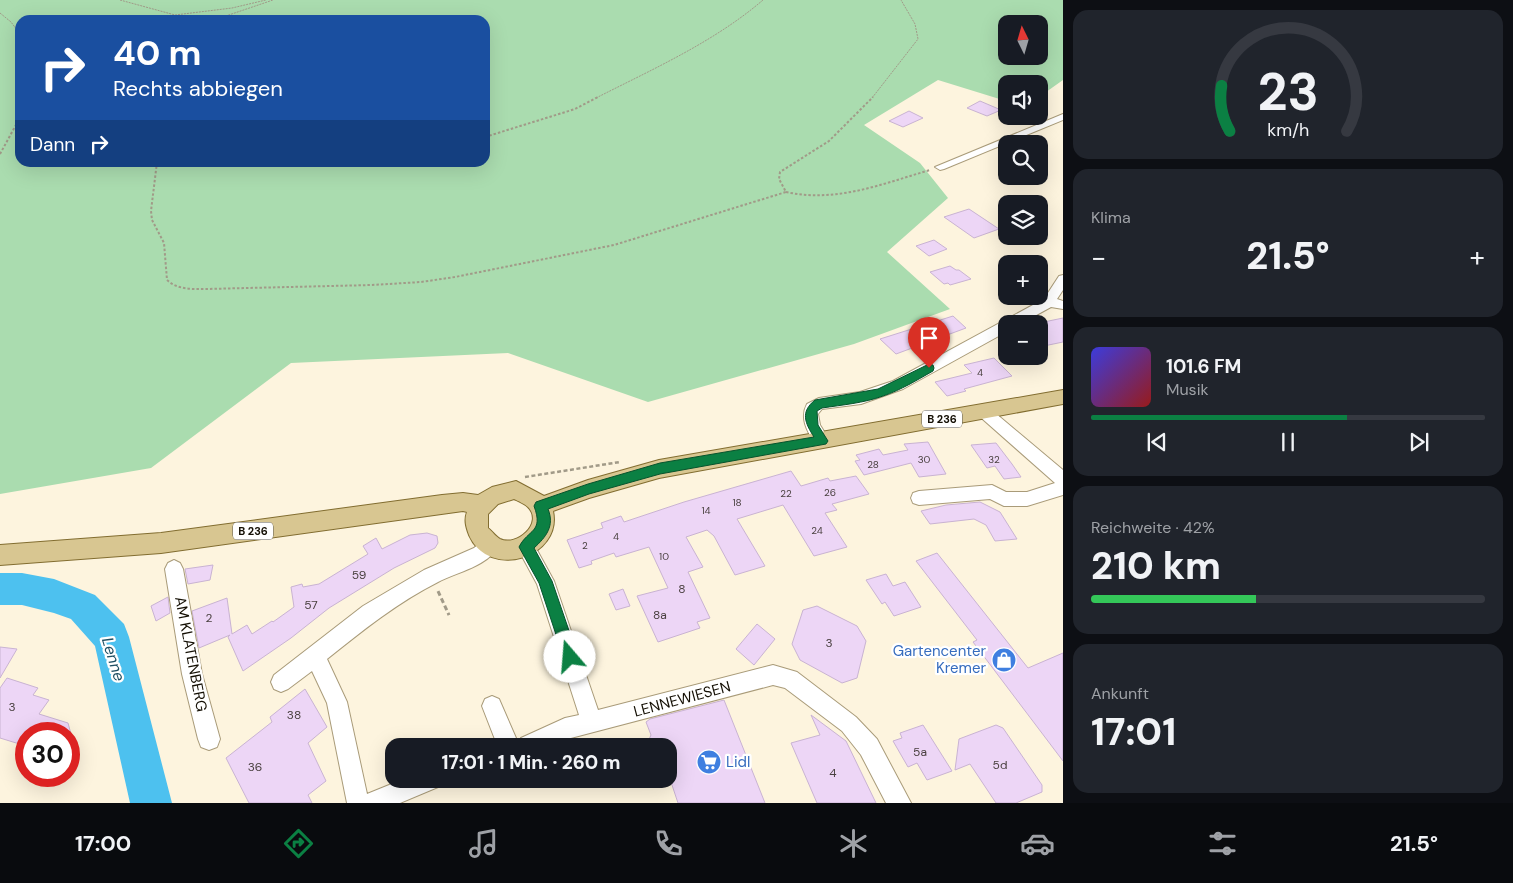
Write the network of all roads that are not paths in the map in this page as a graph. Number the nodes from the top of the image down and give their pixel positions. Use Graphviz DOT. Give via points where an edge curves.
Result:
graph roads {
  1 [pos="1063,116"];
  2 [pos="940,167"];
  3 [pos="1063,279"];
  4 [pos="1049,302"];
  5 [pos="1063,305"];
  6 [pos="1026,315"];
  7 [pos="998,330"];
  8 [pos="1063,397"];
  9 [pos="983,411"];
  10 [pos="822,441"];
  11 [pos="1061,478"];
  12 [pos="919,498"];
  13 [pos="482,505"];
  14 [pos="541,506"];
  15 [pos="490,545"];
  16 [pos="526,547"];
  17 [pos="0,555"];
  18 [pos="174,569"];
  19 [pos="315,655"];
  20 [pos="281,682"];
  21 [pos="492,706"];
  22 [pos="592,722"];
  23 [pos="509,738"];
  24 [pos="537,738"];
  25 [pos="209,739"];
  26 [pos="409,788"];
  27 [pos="358,803"];
  28 [pos="373,803"];
  29 [pos="900,803"];
  1 -- 2 [label="street"];
  3 -- 4 [label="street"];
  4 -- 5 [label="street"];
  4 -- 6 [label="street"];
  7 -- 10 [label="street" via="898,385 861,398 819,404 812,408 813,426"];
  8 -- 9 [label="main road, B 236"];
  9 -- 10 [label="main road, B 236"];
  9 -- 11 [label="street"];
  10 -- 14 [label="main road, B 236" via="660,468"];
  11 -- 12 [label="street" via="1027,499 1004,499 992,492"];
  13 -- 14 [label="main road" via="496,493 516,490 535,499"];
  13 -- 15 [label="main road" via="476,522 483,539"];
  13 -- 17 [label="main road, B 236" via="463,502 442,504 160,543"];
  14 -- 16 [label="main road" via="544,524 541,533"];
  15 -- 16 [label="main road" via="508,550"];
  15 -- 19 [label="street" via="470,559 430,576 370,613"];
  16 -- 22 [label="street" via="545,581"];
  18 -- 25 [label="street, AM KLATENBERG" via="192,674"];
  19 -- 20 [label="street"];
  19 -- 27 [label="street" via="337,702"];
  21 -- 23 [label="street"];
  22 -- 24 [label="street, LENNEWIESEN"];
  22 -- 29 [label="street, LENNEWIESEN" via="773,675 790,679 860,735"];
  26 -- 28 [label="street"];
}
